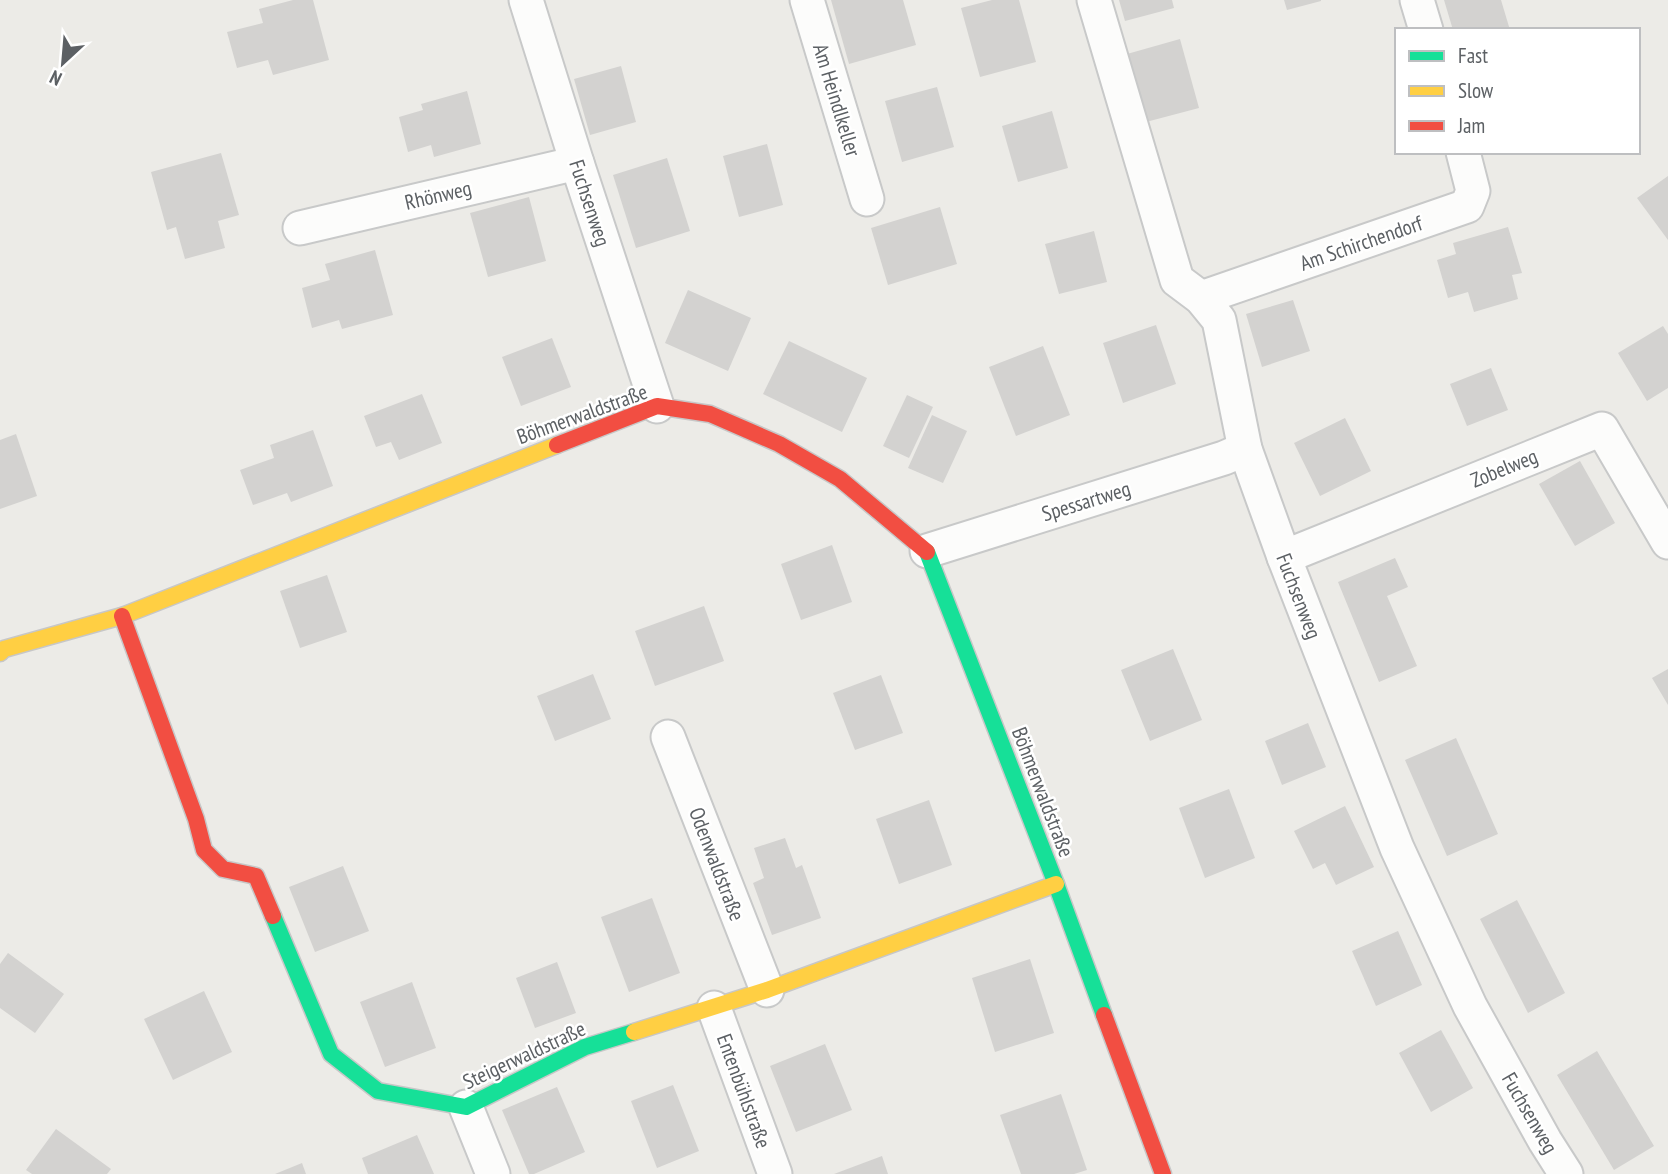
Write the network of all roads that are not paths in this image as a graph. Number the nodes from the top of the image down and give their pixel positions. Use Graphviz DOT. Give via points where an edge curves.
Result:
graph roads {
  1 [pos="526,0"];
  2 [pos="807,0"];
  3 [pos="1094,0"];
  4 [pos="1416,0"];
  5 [pos="1425,28"];
  6 [pos="1464,154"];
  7 [pos="577,163"];
  8 [pos="867,199"];
  9 [pos="299,228"];
  10 [pos="1201,298"];
  11 [pos="656,406"];
  12 [pos="1245,449"];
  13 [pos="1668,542"];
  14 [pos="927,551"];
  15 [pos="1284,557"];
  16 [pos="122,615"];
  17 [pos="1,647"];
  18 [pos="668,737"];
  19 [pos="1056,884"];
  20 [pos="767,990"];
  21 [pos="714,1008"];
  22 [pos="466,1107"];
  23 [pos="493,1174"];
  24 [pos="775,1174"];
  25 [pos="1163,1174"];
  26 [pos="1566,1174"];
  1 -- 7 [label="street, Fuchsenweg"];
  2 -- 8 [label="street, Am Heindlkeller"];
  3 -- 10 [label="street, Fuchsenweg" via="1177,280"];
  4 -- 5 [label="street"];
  6 -- 10 [label="street, Am Schirchendorf" via="1473,191 1468,206"];
  7 -- 9 [label="street, Rhönweg"];
  7 -- 11 [label="street, Fuchsenweg"];
  10 -- 12 [label="street, Fuchsenweg" via="1219,320"];
  11 -- 14 [label="street, Böhmerwaldstraße" via="710,414 779,444 841,479"];
  11 -- 16 [label="street, Böhmerwaldstraße"];
  12 -- 14 [label="street, Spessartweg"];
  12 -- 15 [label="street, Fuchsenweg"];
  13 -- 15 [label="street, Zobelweg" via="1602,429"];
  14 -- 19 [label="street, Böhmerwaldstraße"];
  15 -- 26 [label="street, Fuchsenweg" via="1397,848 1470,1006"];
  16 -- 17 [label="street, Böhmerwaldstraße"];
  16 -- 22 [label="street, Steigerwaldstraße" via="204,850 223,869 256,876 331,1054 379,1091"];
  18 -- 20 [label="street, Odenwaldstraße"];
  19 -- 20 [label="street, Steigerwaldstraße"];
  19 -- 25 [label="street, Böhmerwaldstraße"];
  20 -- 21 [label="street, Steigerwaldstraße"];
  21 -- 22 [label="street, Steigerwaldstraße" via="585,1047"];
  21 -- 24 [label="street, Entenbühlstraße"];
  22 -- 23 [label="street"];
}
